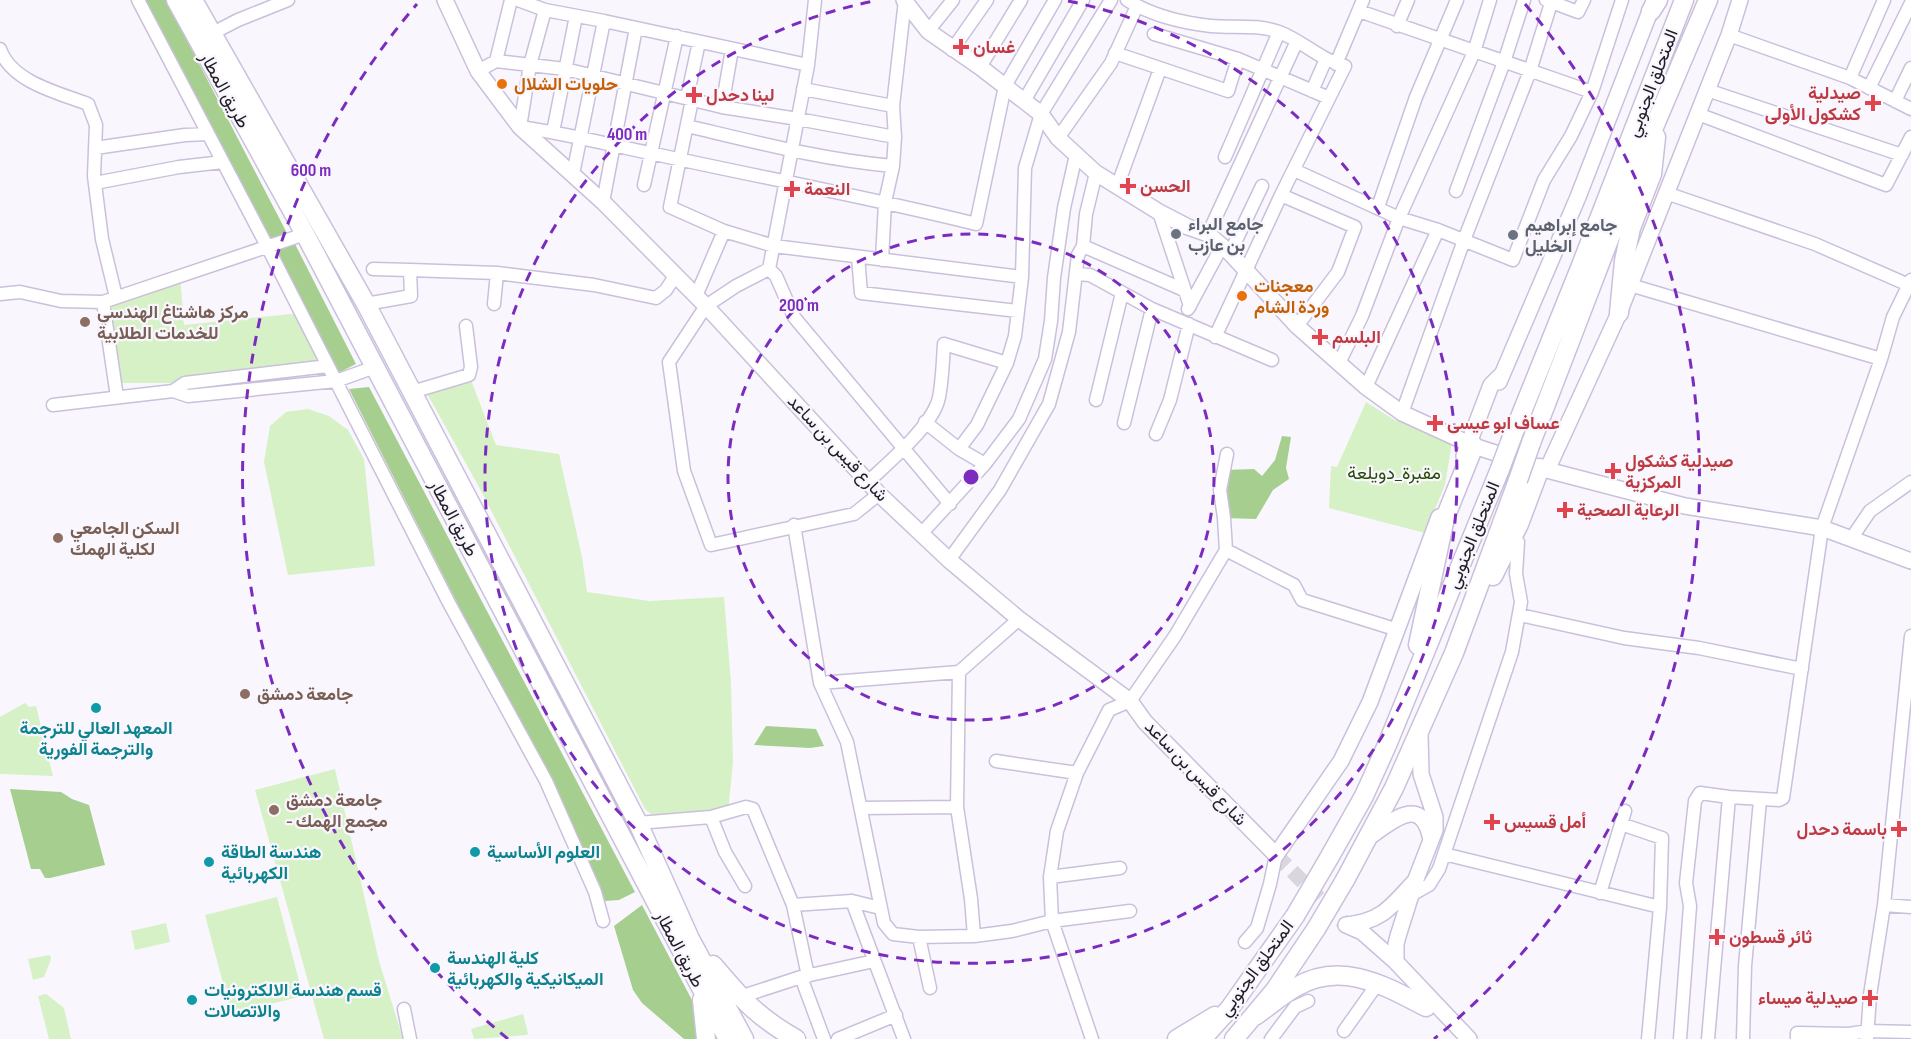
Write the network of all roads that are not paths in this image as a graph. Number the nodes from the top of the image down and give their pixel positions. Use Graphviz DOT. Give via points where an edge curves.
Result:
graph roads {
  1 [pos="138,0"];
  2 [pos="176,0"];
  3 [pos="193,0"];
  4 [pos="288,0"];
  5 [pos="445,0"];
  6 [pos="511,0"];
  7 [pos="519,0"];
  8 [pos="815,0"];
  9 [pos="905,0"];
  10 [pos="953,0"];
  11 [pos="987,0"];
  12 [pos="1021,0"];
  13 [pos="1055,0"];
  14 [pos="1083,0"];
  15 [pos="1111,0"];
  16 [pos="1408,0"];
  17 [pos="1457,0"];
  18 [pos="1490,0"];
  19 [pos="1524,0"];
  20 [pos="1584,0"];
  21 [pos="1622,0"];
  22 [pos="1684,0"];
  23 [pos="1708,0"];
  24 [pos="1719,0"];
  25 [pos="1740,0"];
  26 [pos="1884,0"];
  27 [pos="1549,1"];
  28 [pos="1132,3"];
  29 [pos="1911,3"];
  30 [pos="1654,4"];
  31 [pos="1361,5"];
  32 [pos="1154,6"];
  33 [pos="554,7"];
  34 [pos="576,16"];
  35 [pos="604,21"];
  36 [pos="1397,26"];
  37 [pos="636,28"];
  38 [pos="928,31"];
  39 [pos="1279,32"];
  40 [pos="1696,32"];
  41 [pos="211,34"];
  42 [pos="1154,34"];
  43 [pos="1729,35"];
  44 [pos="677,36"];
  45 [pos="1441,40"];
  46 [pos="1297,41"];
  47 [pos="699,42"];
  48 [pos="0,49"];
  49 [pos="732,49"];
  50 [pos="952,50"];
  51 [pos="1474,52"];
  52 [pos="1115,53"];
  53 [pos="1238,59"];
  54 [pos="496,61"];
  55 [pos="1331,62"];
  56 [pos="1504,62"];
  57 [pos="530,65"];
  58 [pos="808,65"];
  59 [pos="980,67"];
  60 [pos="1911,68"];
  61 [pos="565,69"];
  62 [pos="1160,69"];
  63 [pos="1264,70"];
  64 [pos="478,71"];
  65 [pos="1530,71"];
  66 [pos="593,76"];
  67 [pos="1280,77"];
  68 [pos="1850,78"];
  69 [pos="625,84"];
  70 [pos="1005,86"];
  71 [pos="1869,88"];
  72 [pos="803,89"];
  73 [pos="1707,90"];
  74 [pos="1312,91"];
  75 [pos="1592,92"];
  76 [pos="663,94"];
  77 [pos="1329,98"];
  78 [pos="690,99"];
  79 [pos="1024,101"];
  80 [pos="1895,101"];
  81 [pos="893,106"];
  82 [pos="722,107"];
  83 [pos="1911,109"];
  84 [pos="1041,114"];
  85 [pos="1659,114"];
  86 [pos="1698,114"];
  87 [pos="798,119"];
  88 [pos="520,126"];
  89 [pos="687,126"];
  90 [pos="553,132"];
  91 [pos="208,134"];
  92 [pos="581,136"];
  93 [pos="895,137"];
  94 [pos="1058,138"];
  95 [pos="1910,140"];
  96 [pos="613,143"];
  97 [pos="95,148"];
  98 [pos="792,151"];
  99 [pos="650,153"];
  100 [pos="1076,155"];
  101 [pos="1902,155"];
  102 [pos="1226,157"];
  103 [pos="680,158"];
  104 [pos="223,162"];
  105 [pos="893,166"];
  106 [pos="1294,170"];
  107 [pos="1096,172"];
  108 [pos="573,174"];
  109 [pos="786,182"];
  110 [pos="95,183"];
  111 [pos="644,184"];
  112 [pos="1262,186"];
  113 [pos="1117,187"];
  114 [pos="1456,191"];
  115 [pos="1666,193"];
  116 [pos="1281,195"];
  117 [pos="603,201"];
  118 [pos="885,201"];
  119 [pos="1378,207"];
  120 [pos="1159,212"];
  121 [pos="1399,218"];
  122 [pos="1438,230"];
  123 [pos="724,231"];
  124 [pos="304,234"];
  125 [pos="1208,234"];
  126 [pos="1464,240"];
  127 [pos="267,246"];
  128 [pos="774,246"];
  129 [pos="1083,246"];
  130 [pos="1226,249"];
  131 [pos="858,257"];
  132 [pos="882,260"];
  133 [pos="373,269"];
  134 [pos="410,270"];
  135 [pos="769,270"];
  136 [pos="1245,270"];
  137 [pos="497,273"];
  138 [pos="1076,274"];
  139 [pos="675,276"];
  140 [pos="1022,277"];
  141 [pos="1910,284"];
  142 [pos="1630,285"];
  143 [pos="1184,291"];
  144 [pos="1122,293"];
  145 [pos="0,294"];
  146 [pos="116,297"];
  147 [pos="701,301"];
  148 [pos="103,302"];
  149 [pos="366,304"];
  150 [pos="494,304"];
  151 [pos="1190,306"];
  152 [pos="1152,309"];
  153 [pos="1018,311"];
  154 [pos="1619,313"];
  155 [pos="1186,323"];
  156 [pos="466,326"];
  157 [pos="1297,326"];
  158 [pos="1215,337"];
  159 [pos="1881,359"];
  160 [pos="1272,360"];
  161 [pos="1007,363"];
  162 [pos="1339,363"];
  163 [pos="328,366"];
  164 [pos="375,367"];
  165 [pos="336,381"];
  166 [pos="1366,387"];
  167 [pos="173,391"];
  168 [pos="412,392"];
  169 [pos="117,397"];
  170 [pos="1096,400"];
  171 [pos="53,405"];
  172 [pos="1402,413"];
  173 [pos="925,422"];
  174 [pos="1124,423"];
  175 [pos="1156,434"];
  176 [pos="1471,445"];
  177 [pos="903,449"];
  178 [pos="959,449"];
  179 [pos="1227,454"];
  180 [pos="986,464"];
  181 [pos="1543,469"];
  182 [pos="869,481"];
  183 [pos="1911,482"];
  184 [pos="879,494"];
  185 [pos="950,504"];
  186 [pos="1442,517"];
  187 [pos="794,525"];
  188 [pos="1822,528"];
  189 [pos="921,534"];
  190 [pos="1851,539"];
  191 [pos="1518,542"];
  192 [pos="1226,550"];
  193 [pos="949,560"];
  194 [pos="1911,561"];
  195 [pos="1494,575"];
  196 [pos="1520,615"];
  197 [pos="1019,619"];
  198 [pos="1398,630"];
  199 [pos="1911,636"];
  200 [pos="1454,653"];
  201 [pos="1802,669"];
  202 [pos="959,672"];
  203 [pos="820,683"];
  204 [pos="1130,701"];
  205 [pos="1420,730"];
  206 [pos="1387,745"];
  207 [pos="996,761"];
  208 [pos="1077,773"];
  209 [pos="1729,797"];
  210 [pos="1760,800"];
  211 [pos="957,807"];
  212 [pos="862,808"];
  213 [pos="1625,811"];
  214 [pos="711,817"];
  215 [pos="638,823"];
  216 [pos="1299,824"];
  217 [pos="1621,824"];
  218 [pos="1257,836"];
  219 [pos="1366,839"];
  220 [pos="1431,843"];
  221 [pos="1444,854"];
  222 [pos="1276,855"];
  223 [pos="1120,868"];
  224 [pos="1050,877"];
  225 [pos="1416,879"];
  226 [pos="745,886"];
  227 [pos="1600,893"];
  228 [pos="1412,895"];
  229 [pos="852,901"];
  230 [pos="793,905"];
  231 [pos="1884,905"];
  232 [pos="1911,907"];
  233 [pos="880,908"];
  234 [pos="1660,908"];
  235 [pos="1130,911"];
  236 [pos="603,921"];
  237 [pos="1052,921"];
  238 [pos="1346,925"];
  239 [pos="974,936"];
  240 [pos="919,937"];
  241 [pos="690,939"];
  242 [pos="1245,942"];
  243 [pos="874,961"];
  244 [pos="1396,962"];
  245 [pos="805,976"];
  246 [pos="697,981"];
  247 [pos="1378,983"];
  248 [pos="930,988"];
  249 [pos="749,994"];
  250 [pos="1308,1001"];
  251 [pos="1426,1007"];
  252 [pos="1230,1008"];
  253 [pos="404,1009"];
  254 [pos="896,1014"];
  255 [pos="1255,1016"];
  256 [pos="1344,1031"];
  257 [pos="1911,1032"];
  258 [pos="1867,1035"];
  259 [pos="410,1039"];
  260 [pos="706,1039"];
  261 [pos="728,1039"];
  262 [pos="744,1039"];
  263 [pos="796,1039"];
  264 [pos="824,1039"];
  265 [pos="838,1039"];
  266 [pos="904,1039"];
  267 [pos="1092,1039"];
  268 [pos="1177,1039"];
  269 [pos="1202,1039"];
  270 [pos="1234,1039"];
  271 [pos="1271,1039"];
  272 [pos="1458,1039"];
  273 [pos="1469,1039"];
  274 [pos="1648,1039"];
  275 [pos="1680,1039"];
  276 [pos="1708,1039"];
  277 [pos="1743,1039"];
  278 [pos="1797,1039"];
  1 -- 91 [label="street"];
  2 -- 124 [label="highway, طريق المطار"];
  3 -- 41 [label="highway, طريق المطار"];
  4 -- 41 [label="street"];
  5 -- 64 [label="main road, شارع قيس بن ساعد"];
  6 -- 54 [label="street"];
  7 -- 33 [label="street"];
  8 -- 58 [label="street"];
  9 -- 38 [label="main road"];
  9 -- 81 [label="street"];
  10 -- 38 [label="street"];
  11 -- 50 [label="street"];
  12 -- 59 [label="street"];
  13 -- 70 [label="street"];
  14 -- 79 [label="street"];
  15 -- 84 [label="street"];
  16 -- 36 [label="street"];
  17 -- 45 [label="street"];
  18 -- 51 [label="street"];
  19 -- 56 [label="street"];
  20 -- 27 [label="street" via="1578,12"];
  21 -- 75 [label="street"];
  22 -- 206 [label="highway, المتحلق الجنوبي, bridge"];
  23 -- 40 [label="highway, المتحلق الجنوبي"];
  24 -- 40 [label="highway"];
  25 -- 43 [label="main road"];
  26 -- 68 [label="street"];
  27 -- 65 [label="street"];
  28 -- 32 [label="street"];
  28 -- 52 [label="street"];
  29 -- 71 [label="street"];
  30 -- 176 [label="main road" via="1578,197"];
  31 -- 36 [label="street"];
  31 -- 55 [label="street"];
  32 -- 39 [label="street" via="1179,20"];
  33 -- 34 [label="street"];
  33 -- 57 [label="street"];
  34 -- 35 [label="street"];
  34 -- 61 [label="street"];
  35 -- 37 [label="street"];
  35 -- 66 [label="street"];
  36 -- 45 [label="street"];
  37 -- 44 [label="street"];
  37 -- 69 [label="street"];
  38 -- 50 [label="main road"];
  39 -- 46 [label="street"];
  39 -- 63 [label="street"];
  40 -- 85 [label="highway, المتحلق الجنوبي"];
  41 -- 149 [label="highway, طريق المطار"];
  42 -- 53 [label="street"];
  43 -- 68 [label="street"];
  43 -- 73 [label="main road"];
  44 -- 47 [label="street"];
  44 -- 76 [label="street"];
  45 -- 51 [label="street"];
  45 -- 119 [label="street" via="1416,97"];
  46 -- 55 [label="street"];
  46 -- 67 [label="street"];
  47 -- 49 [label="street"];
  47 -- 78 [label="street"];
  48 -- 97 [label="street" via="4,60 32,83 88,104 96,125"];
  49 -- 58 [label="street"];
  49 -- 82 [label="street"];
  50 -- 59 [label="main road"];
  51 -- 56 [label="street"];
  51 -- 121 [label="street"];
  52 -- 62 [label="street"];
  52 -- 94 [label="street"];
  53 -- 62 [label="street" via="1228,91"];
  53 -- 63 [label="street"];
  54 -- 57 [label="street"];
  54 -- 64 [label="street"];
  55 -- 74 [label="street"];
  55 -- 77 [label="street" via="1345,66"];
  56 -- 65 [label="street"];
  56 -- 114 [label="street"];
  57 -- 61 [label="street"];
  57 -- 88 [label="street"];
  58 -- 72 [label="street"];
  59 -- 70 [label="main road"];
  60 -- 80 [label="street"];
  61 -- 66 [label="street"];
  61 -- 90 [label="street"];
  62 -- 113 [label="street"];
  63 -- 67 [label="street"];
  63 -- 102 [label="street"];
  64 -- 88 [label="main road, شارع قيس بن ساعد"];
  65 -- 75 [label="street"];
  65 -- 126 [label="street"];
  66 -- 69 [label="street"];
  66 -- 92 [label="street"];
  67 -- 74 [label="street"];
  67 -- 125 [label="street"];
  68 -- 71 [label="street"];
  69 -- 76 [label="street"];
  69 -- 96 [label="street"];
  70 -- 79 [label="main road"];
  70 -- 118 [label="street" via="976,224"];
  71 -- 80 [label="street"];
  72 -- 81 [label="street"];
  72 -- 87 [label="street"];
  73 -- 86 [label="main road"];
  73 -- 101 [label="street"];
  74 -- 77 [label="street"];
  75 -- 126 [label="street" via="1544,180 1514,260"];
  76 -- 78 [label="street"];
  76 -- 99 [label="street"];
  77 -- 106 [label="street"];
  78 -- 82 [label="street"];
  78 -- 89 [label="street"];
  79 -- 84 [label="main road"];
  80 -- 83 [label="street"];
  81 -- 93 [label="street"];
  82 -- 87 [label="street"];
  84 -- 94 [label="main road"];
  84 -- 140 [label="street" via="1025,168"];
  85 -- 154 [label="highway" via="1652,174 1631,228 1624,261"];
  85 -- 200 [label="highway, المتحلق الجنوبي, bridge"];
  86 -- 101 [label="street" via="1886,185"];
  86 -- 115 [label="main road"];
  87 -- 93 [label="street"];
  87 -- 98 [label="street"];
  88 -- 90 [label="street"];
  88 -- 108 [label="main road, شارع قيس بن ساعد"];
  89 -- 98 [label="street"];
  89 -- 103 [label="street"];
  90 -- 92 [label="street"];
  91 -- 97 [label="street"];
  91 -- 104 [label="street"];
  92 -- 96 [label="street"];
  92 -- 108 [label="street"];
  93 -- 105 [label="street"];
  94 -- 100 [label="main road"];
  95 -- 101 [label="street"];
  96 -- 99 [label="street"];
  96 -- 117 [label="street"];
  97 -- 110 [label="street"];
  98 -- 105 [label="street"];
  98 -- 109 [label="street"];
  99 -- 103 [label="street"];
  99 -- 111 [label="street"];
  100 -- 107 [label="main road"];
  100 -- 180 [label="street" via="1064,208 1045,359 1019,419"];
  103 -- 109 [label="street"];
  103 -- 123 [label="street" via="670,207"];
  104 -- 110 [label="street"];
  104 -- 127 [label="street"];
  105 -- 118 [label="street"];
  106 -- 116 [label="street"];
  106 -- 119 [label="street"];
  107 -- 113 [label="main road"];
  107 -- 129 [label="street"];
  108 -- 117 [label="main road, شارع قيس بن ساعد"];
  109 -- 118 [label="street"];
  109 -- 128 [label="street"];
  110 -- 146 [label="street" via="102,239"];
  112 -- 130 [label="street"];
  113 -- 120 [label="main road"];
  115 -- 141 [label="street" via="1815,244"];
  115 -- 142 [label="main road"];
  116 -- 136 [label="street"];
  116 -- 157 [label="street" via="1355,227 1338,272"];
  117 -- 139 [label="main road, شارع قيس بن ساعد"];
  118 -- 132 [label="street"];
  119 -- 121 [label="street"];
  120 -- 125 [label="main road"];
  120 -- 143 [label="street"];
  121 -- 122 [label="street"];
  121 -- 162 [label="street" via="1362,316"];
  122 -- 126 [label="street"];
  122 -- 166 [label="street"];
  123 -- 128 [label="street"];
  123 -- 147 [label="street"];
  124 -- 127 [label="street"];
  124 -- 164 [label="highway, طريق المطار"];
  125 -- 130 [label="main road"];
  126 -- 172 [label="street"];
  127 -- 146 [label="street"];
  127 -- 163 [label="street"];
  128 -- 131 [label="street"];
  128 -- 135 [label="street"];
  129 -- 138 [label="street"];
  129 -- 143 [label="street"];
  130 -- 136 [label="main road"];
  130 -- 151 [label="street"];
  131 -- 132 [label="street"];
  131 -- 153 [label="street" via="861,293"];
  132 -- 140 [label="street"];
  133 -- 134 [label="street"];
  134 -- 137 [label="street"];
  134 -- 149 [label="street" via="411,296"];
  135 -- 147 [label="street"];
  135 -- 177 [label="street" via="776,276 794,317"];
  136 -- 157 [label="main road"];
  136 -- 158 [label="street"];
  137 -- 139 [label="street" via="594,285 656,298"];
  137 -- 150 [label="street"];
  138 -- 144 [label="street" via="1090,275"];
  138 -- 193 [label="street" via="1069,332 1049,404 1000,490"];
  139 -- 147 [label="main road, شارع قيس بن ساعد"];
  140 -- 153 [label="street"];
  141 -- 159 [label="street" via="1893,317"];
  142 -- 154 [label="main road"];
  142 -- 159 [label="street"];
  143 -- 151 [label="street"];
  144 -- 152 [label="street"];
  144 -- 170 [label="street"];
  145 -- 148 [label="street" via="20,292 61,301"];
  146 -- 148 [label="street"];
  147 -- 182 [label="main road, شارع قيس بن ساعد"];
  147 -- 187 [label="street" via="669,362 684,471 711,544"];
  148 -- 169 [label="street"];
  149 -- 168 [label="highway, طريق المطار"];
  151 -- 155 [label="street"];
  152 -- 155 [label="street"];
  152 -- 174 [label="street"];
  153 -- 161 [label="street"];
  154 -- 181 [label="main road"];
  155 -- 158 [label="street"];
  155 -- 175 [label="street" via="1170,400"];
  156 -- 168 [label="street" via="470,375"];
  157 -- 162 [label="main road"];
  158 -- 160 [label="street"];
  159 -- 188 [label="street"];
  161 -- 173 [label="street" via="944,344 938,404"];
  161 -- 178 [label="street" via="977,425"];
  162 -- 166 [label="main road"];
  163 -- 165 [label="street"];
  163 -- 167 [label="street" via="185,383"];
  164 -- 165 [label="street"];
  164 -- 246 [label="highway, طريق المطار"];
  165 -- 167 [label="street" via="188,396"];
  165 -- 236 [label="street" via="449,603 546,781 596,892"];
  166 -- 172 [label="main road"];
  167 -- 169 [label="street"];
  168 -- 215 [label="highway, طريق المطار"];
  169 -- 171 [label="street"];
  172 -- 176 [label="main road"];
  173 -- 177 [label="street"];
  173 -- 178 [label="street"];
  176 -- 181 [label="main road"];
  176 -- 186 [label="highway"];
  177 -- 182 [label="street"];
  177 -- 185 [label="street"];
  178 -- 180 [label="street"];
  179 -- 192 [label="street" via="1220,490"];
  180 -- 185 [label="street"];
  181 -- 188 [label="main road" via="1685,506"];
  181 -- 191 [label="highway"];
  181 -- 195 [label="highway"];
  182 -- 184 [label="main road, شارع قيس بن ساعد"];
  183 -- 190 [label="street" via="1870,511"];
  184 -- 187 [label="street" via="854,514"];
  184 -- 189 [label="main road, شارع قيس بن ساعد"];
  185 -- 189 [label="street"];
  186 -- 198 [label="main road"];
  186 -- 206 [label="highway" via="1421,635"];
  187 -- 203 [label="street"];
  188 -- 190 [label="main road"];
  188 -- 201 [label="street"];
  189 -- 193 [label="main road, شارع قيس بن ساعد"];
  190 -- 194 [label="main road"];
  191 -- 195 [label="highway"];
  191 -- 196 [label="street"];
  192 -- 198 [label="street" via="1294,585 1302,600"];
  192 -- 204 [label="street"];
  193 -- 197 [label="main road, شارع قيس بن ساعد"];
  195 -- 200 [label="highway"];
  196 -- 201 [label="street" via="1624,638 1699,648"];
  196 -- 221 [label="street" via="1512,652"];
  197 -- 202 [label="street"];
  197 -- 204 [label="main road, شارع قيس بن ساعد"];
  198 -- 216 [label="main road" via="1370,702 1341,761"];
  199 -- 231 [label="street"];
  200 -- 205 [label="highway, المتحلق الجنوبي"];
  201 -- 210 [label="street" via="1783,796 1779,800"];
  202 -- 203 [label="street"];
  202 -- 211 [label="street"];
  203 -- 212 [label="street" via="847,742"];
  204 -- 208 [label="street" via="1109,710"];
  204 -- 218 [label="main road, شارع قيس بن ساعد" via="1145,722"];
  205 -- 219 [label="highway, المتحلق الجنوبي"];
  205 -- 220 [label="main road, المتحلق الجنوبي" via="1421,774 1435,817"];
  206 -- 252 [label="highway, المتحلق الجنوبي, bridge" via="1329,858"];
  207 -- 208 [label="street"];
  208 -- 224 [label="street" via="1057,831"];
  209 -- 210 [label="street"];
  209 -- 275 [label="street" via="1703,793 1695,801 1686,883 1690,906"];
  209 -- 276 [label="street"];
  210 -- 277 [label="street" via="1745,966"];
  211 -- 212 [label="street"];
  211 -- 239 [label="street"];
  212 -- 233 [label="street"];
  213 -- 217 [label="street"];
  214 -- 215 [label="street"];
  214 -- 226 [label="street"];
  214 -- 230 [label="street" via="746,807 753,809"];
  215 -- 241 [label="highway, طريق المطار"];
  216 -- 218 [label="main road" via="1280,833"];
  216 -- 222 [label="main road"];
  217 -- 227 [label="street"];
  217 -- 234 [label="street" via="1662,838"];
  218 -- 222 [label="main road, شارع قيس بن ساعد"];
  219 -- 220 [label="main road, المتحلق الجنوبي" via="1408,813 1425,822"];
  219 -- 255 [label="highway, المتحلق الجنوبي, bridge" via="1316,929"];
  220 -- 225 [label="main road"];
  221 -- 227 [label="street"];
  221 -- 228 [label="street" via="1429,885"];
  222 -- 242 [label="street" via="1257,928"];
  223 -- 224 [label="street"];
  224 -- 237 [label="street"];
  225 -- 228 [label="main road"];
  225 -- 238 [label="main road" via="1382,915"];
  227 -- 234 [label="street"];
  228 -- 244 [label="main road" via="1396,944"];
  229 -- 230 [label="street"];
  229 -- 233 [label="street"];
  229 -- 243 [label="street"];
  230 -- 245 [label="street"];
  231 -- 232 [label="street"];
  231 -- 258 [label="street"];
  233 -- 240 [label="street" via="884,924 893,934"];
  234 -- 274 [label="street"];
  235 -- 237 [label="street"];
  237 -- 239 [label="street"];
  237 -- 267 [label="street"];
  238 -- 244 [label="main road" via="1362,932"];
  238 -- 251 [label="main road" via="1354,939"];
  239 -- 240 [label="street"];
  240 -- 248 [label="street"];
  241 -- 262 [label="highway, طريق المطار"];
  241 -- 263 [label="highway" via="744,1002"];
  243 -- 245 [label="street"];
  243 -- 254 [label="street"];
  244 -- 273 [label="main road"];
  245 -- 249 [label="street"];
  245 -- 264 [label="street"];
  246 -- 260 [label="highway"];
  246 -- 261 [label="highway, طريق المطار"];
  247 -- 251 [label="highway"];
  247 -- 255 [label="highway" via="1341,975 1313,979"];
  247 -- 256 [label="street"];
  250 -- 271 [label="street" via="1295,1007"];
  251 -- 272 [label="main road"];
  252 -- 268 [label="highway"];
  252 -- 269 [label="highway, المتحلق الجنوبي"];
  253 -- 259 [label="street"];
  254 -- 265 [label="street"];
  254 -- 266 [label="street"];
  255 -- 270 [label="highway, المتحلق الجنوبي"];
  257 -- 258 [label="street"];
  258 -- 278 [label="street" via="1797,1033"];
}
